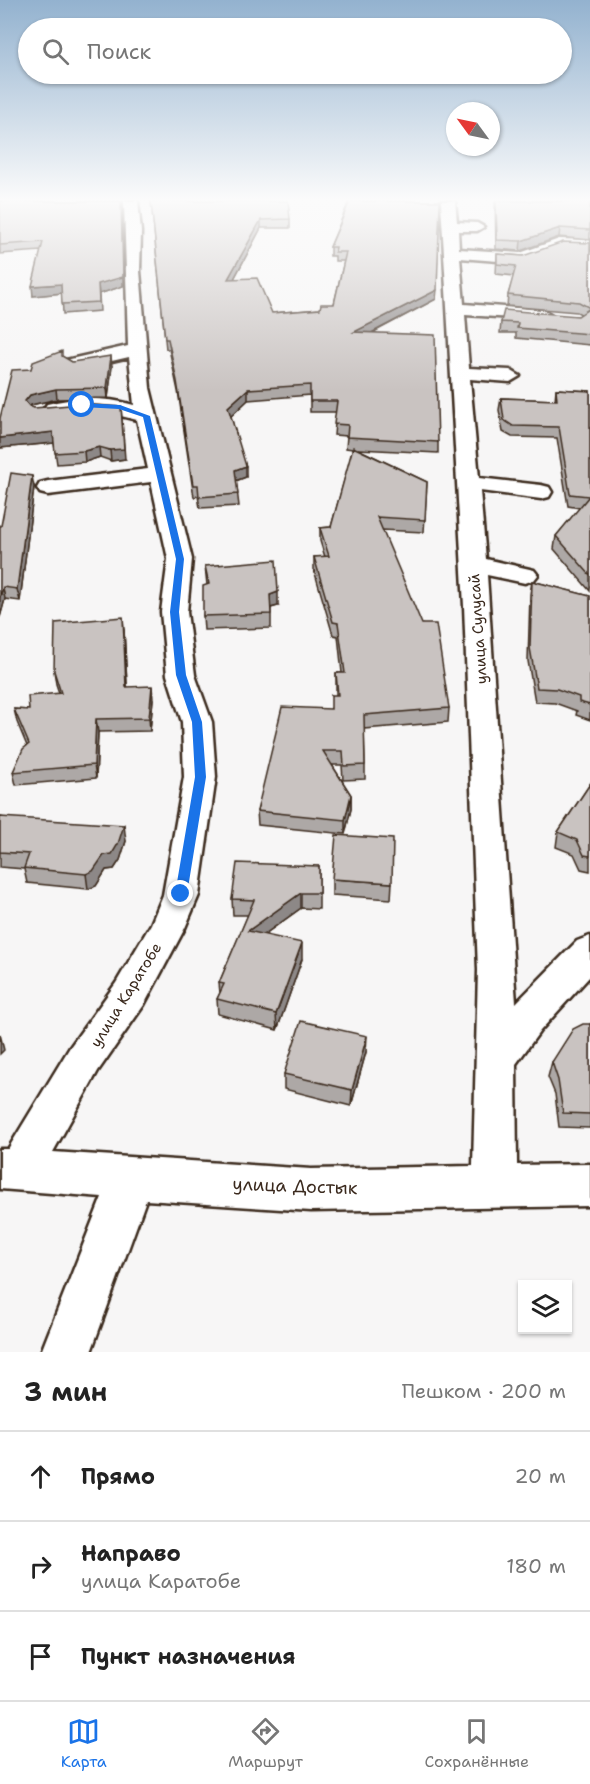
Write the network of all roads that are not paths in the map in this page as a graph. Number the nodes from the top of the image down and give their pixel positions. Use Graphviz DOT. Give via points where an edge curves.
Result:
graph roads {
  1 [pos="132,264"];
  2 [pos="457,264"];
  3 [pos="456,309"];
  4 [pos="566,318"];
  5 [pos="138,349"];
  6 [pos="73,364"];
  7 [pos="459,373"];
  8 [pos="510,376"];
  9 [pos="39,411"];
  10 [pos="146,416"];
  11 [pos="160,475"];
  12 [pos="468,483"];
  13 [pos="48,488"];
  14 [pos="541,492"];
  15 [pos="474,568"];
  16 [pos="525,574"];
  17 [pos="590,951"];
  18 [pos="498,1057"];
  19 [pos="9,1170"];
  20 [pos="132,1177"];
  21 [pos="495,1185"];
  22 [pos="590,1185"];
  23 [pos="66,1352"];
  1 -- 5 [label="street, улица Каратобе"];
  2 -- 3 [label="street, улица Сулусай"];
  3 -- 4 [label="street"];
  3 -- 7 [label="street, улица Сулусай"];
  5 -- 6 [label="street"];
  5 -- 10 [label="street, улица Каратобе"];
  7 -- 8 [label="street"];
  7 -- 12 [label="street, улица Сулусай"];
  9 -- 10 [label="street" via="103,404"];
  10 -- 11 [label="street, улица Каратобе"];
  11 -- 13 [label="street"];
  11 -- 19 [label="street, улица Каратобе" via="180,559 174,612 181,675 197,722 200,777 181,894 130,994"];
  12 -- 14 [label="street"];
  12 -- 15 [label="street, улица Сулусай"];
  15 -- 16 [label="street"];
  15 -- 18 [label="street, улица Сулусай" via="497,970"];
  17 -- 18 [label="street" via="526,1018"];
  18 -- 21 [label="street, улица Сулусай"];
  19 -- 20 [label="street, улица Достык"];
  20 -- 21 [label="street, улица Достык" via="311,1190"];
  20 -- 23 [label="street"];
  21 -- 22 [label="street, улица Достык"];
}
